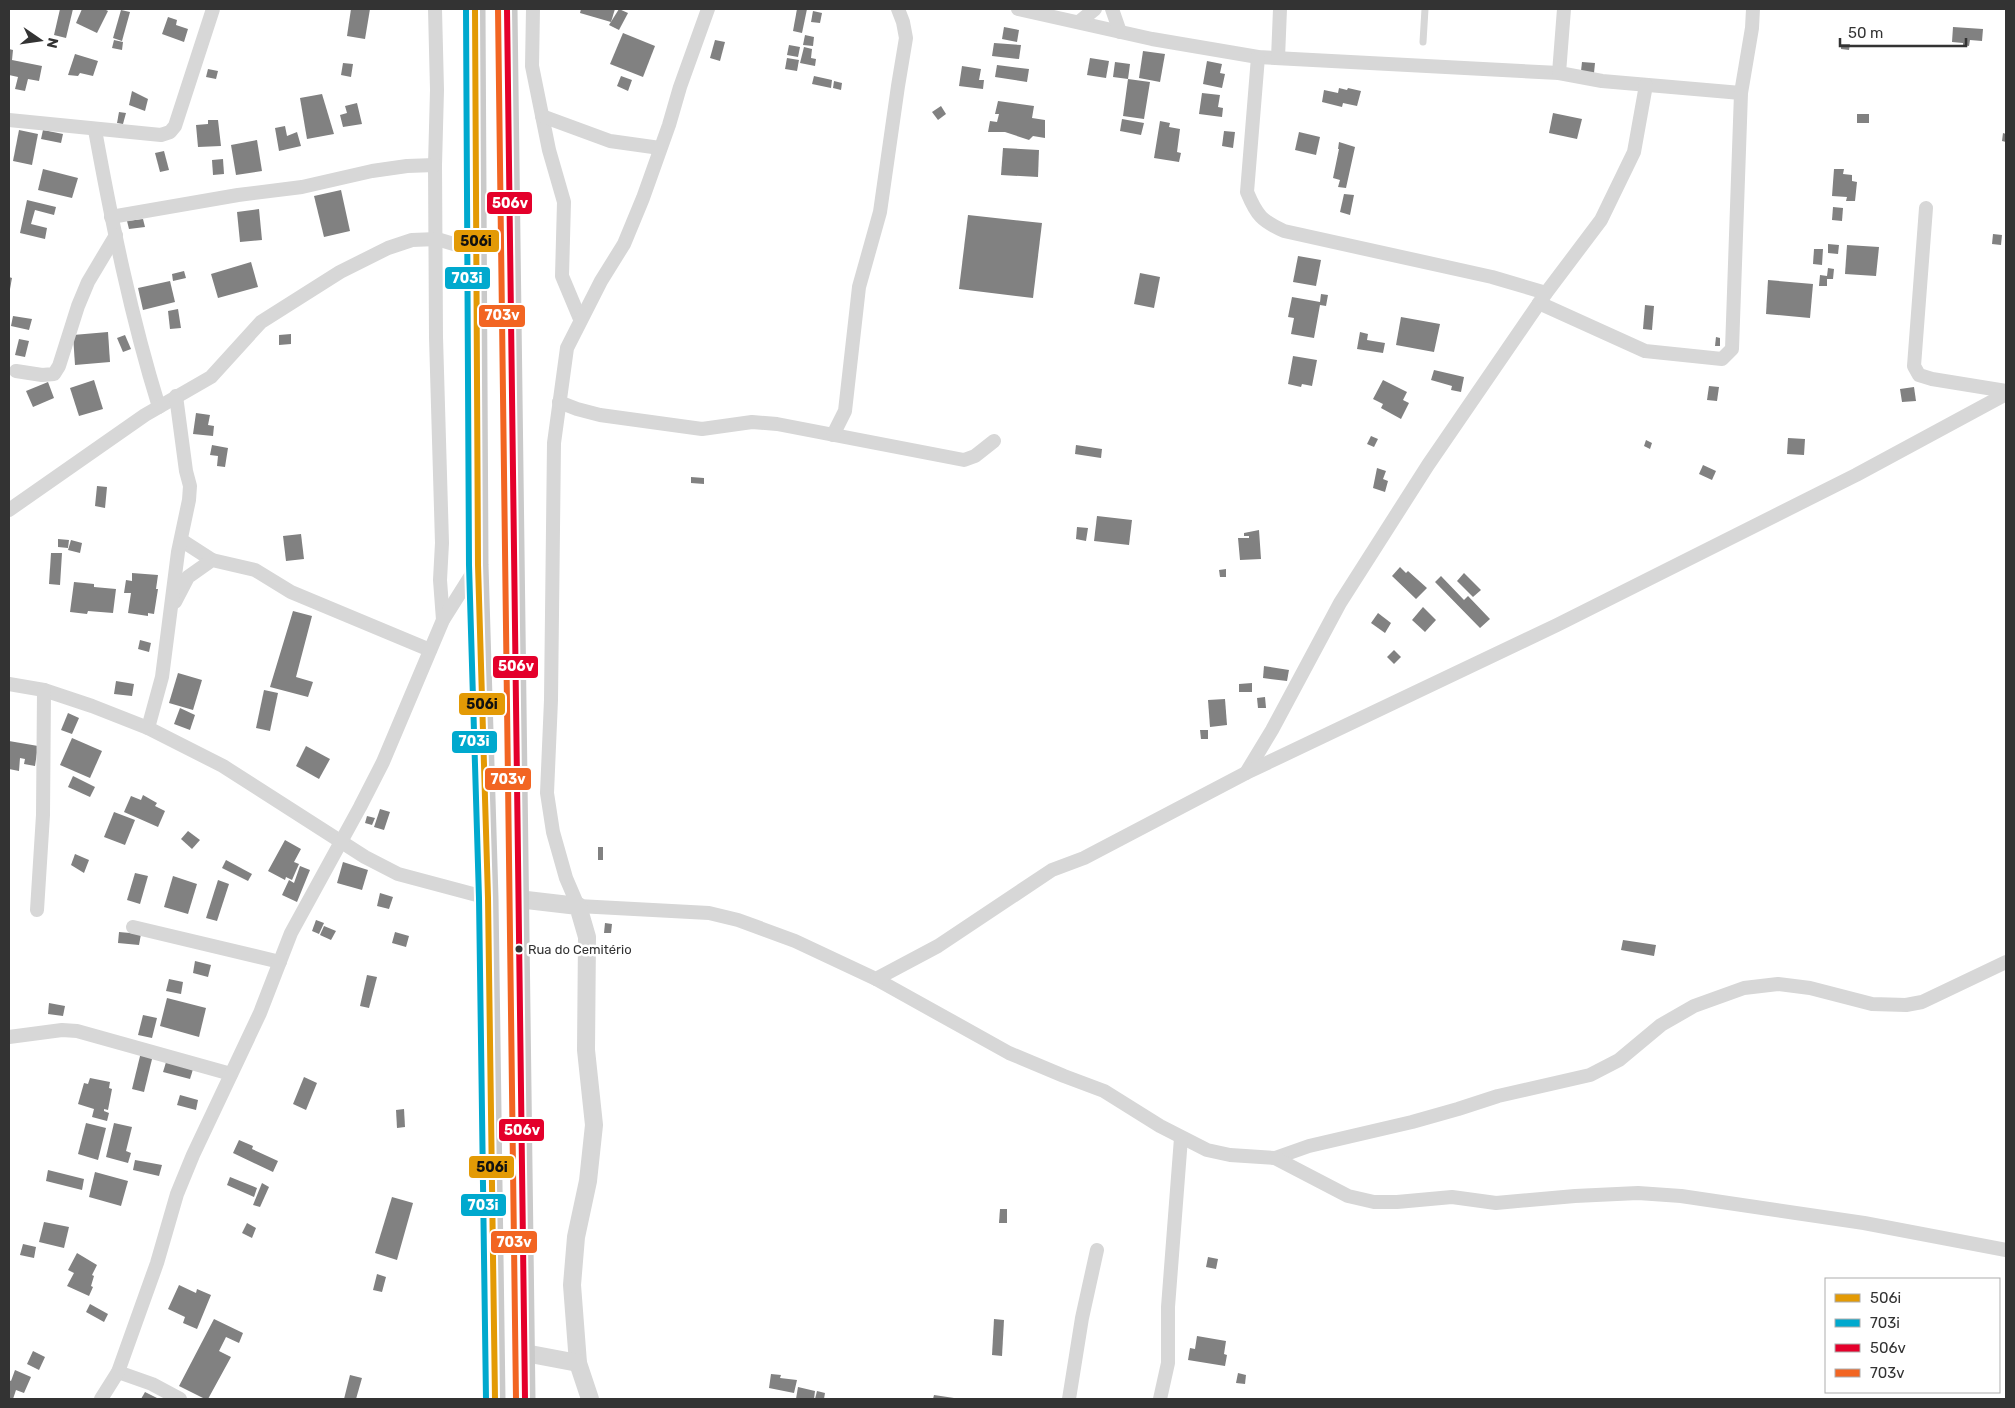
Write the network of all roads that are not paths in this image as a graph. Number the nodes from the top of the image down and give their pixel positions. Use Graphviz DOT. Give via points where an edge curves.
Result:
graph roads {
  1 [pos="213,9"];
  2 [pos="434,9"];
  3 [pos="475,9"];
  4 [pos="507,9"];
  5 [pos="533,9"];
  6 [pos="708,9"];
  7 [pos="898,9"];
  8 [pos="1018,9"];
  9 [pos="1095,9"];
  10 [pos="1112,9"];
  11 [pos="1280,9"];
  12 [pos="1425,9"];
  13 [pos="1564,9"];
  14 [pos="1753,9"];
  15 [pos="1079,22"];
  16 [pos="1120,32"];
  17 [pos="1423,42"];
  18 [pos="1258,57"];
  19 [pos="1278,58"];
  20 [pos="1559,72"];
  21 [pos="1646,85"];
  22 [pos="1740,93"];
  23 [pos="542,116"];
  24 [pos="9,120"];
  25 [pos="95,130"];
  26 [pos="660,148"];
  27 [pos="435,165"];
  28 [pos="1926,208"];
  29 [pos="111,217"];
  30 [pos="116,235"];
  31 [pos="436,240"];
  32 [pos="477,251"];
  33 [pos="1542,298"];
  34 [pos="580,319"];
  35 [pos="16,371"];
  36 [pos="2006,392"];
  37 [pos="176,396"];
  38 [pos="559,402"];
  39 [pos="159,407"];
  40 [pos="834,435"];
  41 [pos="994,441"];
  42 [pos="9,510"];
  43 [pos="181,540"];
  44 [pos="212,560"];
  45 [pos="478,564"];
  46 [pos="171,610"];
  47 [pos="443,620"];
  48 [pos="430,650"];
  49 [pos="9,684"];
  50 [pos="44,690"];
  51 [pos="148,728"];
  52 [pos="1246,773"];
  53 [pos="340,841"];
  54 [pos="488,898"];
  55 [pos="518,899"];
  56 [pos="578,906"];
  57 [pos="37,910"];
  58 [pos="134,927"];
  59 [pos="280,962"];
  60 [pos="2006,962"];
  61 [pos="876,980"];
  62 [pos="9,1037"];
  63 [pos="231,1074"];
  64 [pos="1181,1138"];
  65 [pos="1275,1158"];
  66 [pos="1097,1250"];
  67 [pos="2006,1250"];
  68 [pos="525,1353"];
  69 [pos="578,1363"];
  70 [pos="118,1372"];
  71 [pos="101,1399"];
  72 [pos="180,1399"];
  73 [pos="495,1399"];
  74 [pos="525,1399"];
  75 [pos="580,1399"];
  76 [pos="590,1399"];
  77 [pos="1068,1399"];
  78 [pos="1160,1399"];
  1 -- 25 [label="street" via="175,126 170,132 161,135"];
  2 -- 27 [label="street"];
  3 -- 32 [label="main road"];
  4 -- 55 [label="main road"];
  5 -- 23 [label="street" via="532,66"];
  6 -- 26 [label="street"];
  7 -- 40 [label="street" via="906,38 880,212 859,287 845,411"];
  8 -- 15 [label="street"];
  9 -- 15 [label="street"];
  10 -- 16 [label="street"];
  11 -- 19 [label="street"];
  12 -- 17 [label="lane"];
  13 -- 20 [label="street"];
  14 -- 22 [label="street"];
  15 -- 16 [label="street"];
  16 -- 18 [label="street"];
  18 -- 19 [label="street"];
  18 -- 33 [label="street" via="1248,192 1264,222 1284,232 1492,277"];
  19 -- 20 [label="street"];
  20 -- 21 [label="street" via="1602,81"];
  21 -- 22 [label="street"];
  21 -- 33 [label="street" via="1634,152 1601,220"];
  22 -- 33 [label="street" via="1732,349 1722,360 1645,351"];
  23 -- 26 [label="street" via="610,141"];
  23 -- 34 [label="street" via="564,202 562,276"];
  24 -- 25 [label="street"];
  25 -- 29 [label="street"];
  26 -- 34 [label="street" via="624,244"];
  27 -- 29 [label="street" via="390,168 302,187"];
  27 -- 31 [label="street"];
  28 -- 36 [label="street" via="1914,366 1919,375 1932,379"];
  29 -- 30 [label="street"];
  30 -- 35 [label="street" via="88,282 54,374"];
  30 -- 39 [label="street" via="140,348"];
  31 -- 32 [label="street"];
  31 -- 37 [label="street" via="412,240 340,272 261,322 212,377"];
  31 -- 47 [label="street"];
  32 -- 45 [label="main road"];
  33 -- 52 [label="street" via="1428,465 1340,602"];
  34 -- 38 [label="street" via="567,348"];
  36 -- 52 [label="street" via="1856,475 1566,621"];
  37 -- 39 [label="street"];
  37 -- 43 [label="street" via="190,486"];
  38 -- 40 [label="street" via="600,415 702,430 752,422"];
  38 -- 56 [label="street" via="554,442 548,792 553,832"];
  39 -- 42 [label="street"];
  40 -- 41 [label="street" via="964,460 976,456"];
  43 -- 44 [label="street"];
  43 -- 46 [label="street"];
  44 -- 46 [label="street" via="188,577"];
  44 -- 48 [label="street" via="255,570 291,592"];
  45 -- 47 [label="street"];
  45 -- 54 [label="main road"];
  46 -- 51 [label="street" via="162,677"];
  47 -- 48 [label="street"];
  48 -- 53 [label="street" via="382,762"];
  49 -- 50 [label="street"];
  50 -- 51 [label="street"];
  50 -- 57 [label="street" via="43,815"];
  51 -- 53 [label="street" via="223,766"];
  52 -- 61 [label="street" via="1084,858 1052,870 938,946"];
  53 -- 54 [label="street" via="398,874"];
  53 -- 59 [label="street" via="291,933"];
  54 -- 73 [label="main road"];
  55 -- 56 [label="street"];
  55 -- 68 [label="main road"];
  56 -- 61 [label="street" via="709,912 795,941"];
  56 -- 69 [label="street" via="587,937 586,1050 594,1125 572,1284"];
  58 -- 59 [label="street"];
  59 -- 63 [label="street" via="260,1014"];
  60 -- 65 [label="street" via="1922,1002 1906,1005 1872,1004 1810,988 1778,984 1744,988 1694,1006 1661,1025 1620,1060 1590,1075 1498,1096"];
  61 -- 64 [label="street" via="1009,1053 1104,1091"];
  62 -- 63 [label="street" via="77,1031"];
  63 -- 70 [label="street" via="177,1194 157,1263"];
  64 -- 65 [label="street" via="1207,1150 1230,1155"];
  64 -- 78 [label="street" via="1168,1307 1168,1363"];
  65 -- 67 [label="street" via="1348,1196 1374,1202 1452,1197 1496,1203 1638,1193 1681,1196 1864,1223"];
  66 -- 77 [label="street"];
  68 -- 69 [label="street"];
  68 -- 74 [label="main road"];
  69 -- 75 [label="street"];
  69 -- 76 [label="street"];
  70 -- 71 [label="street"];
  70 -- 72 [label="street" via="152,1384"];
}
